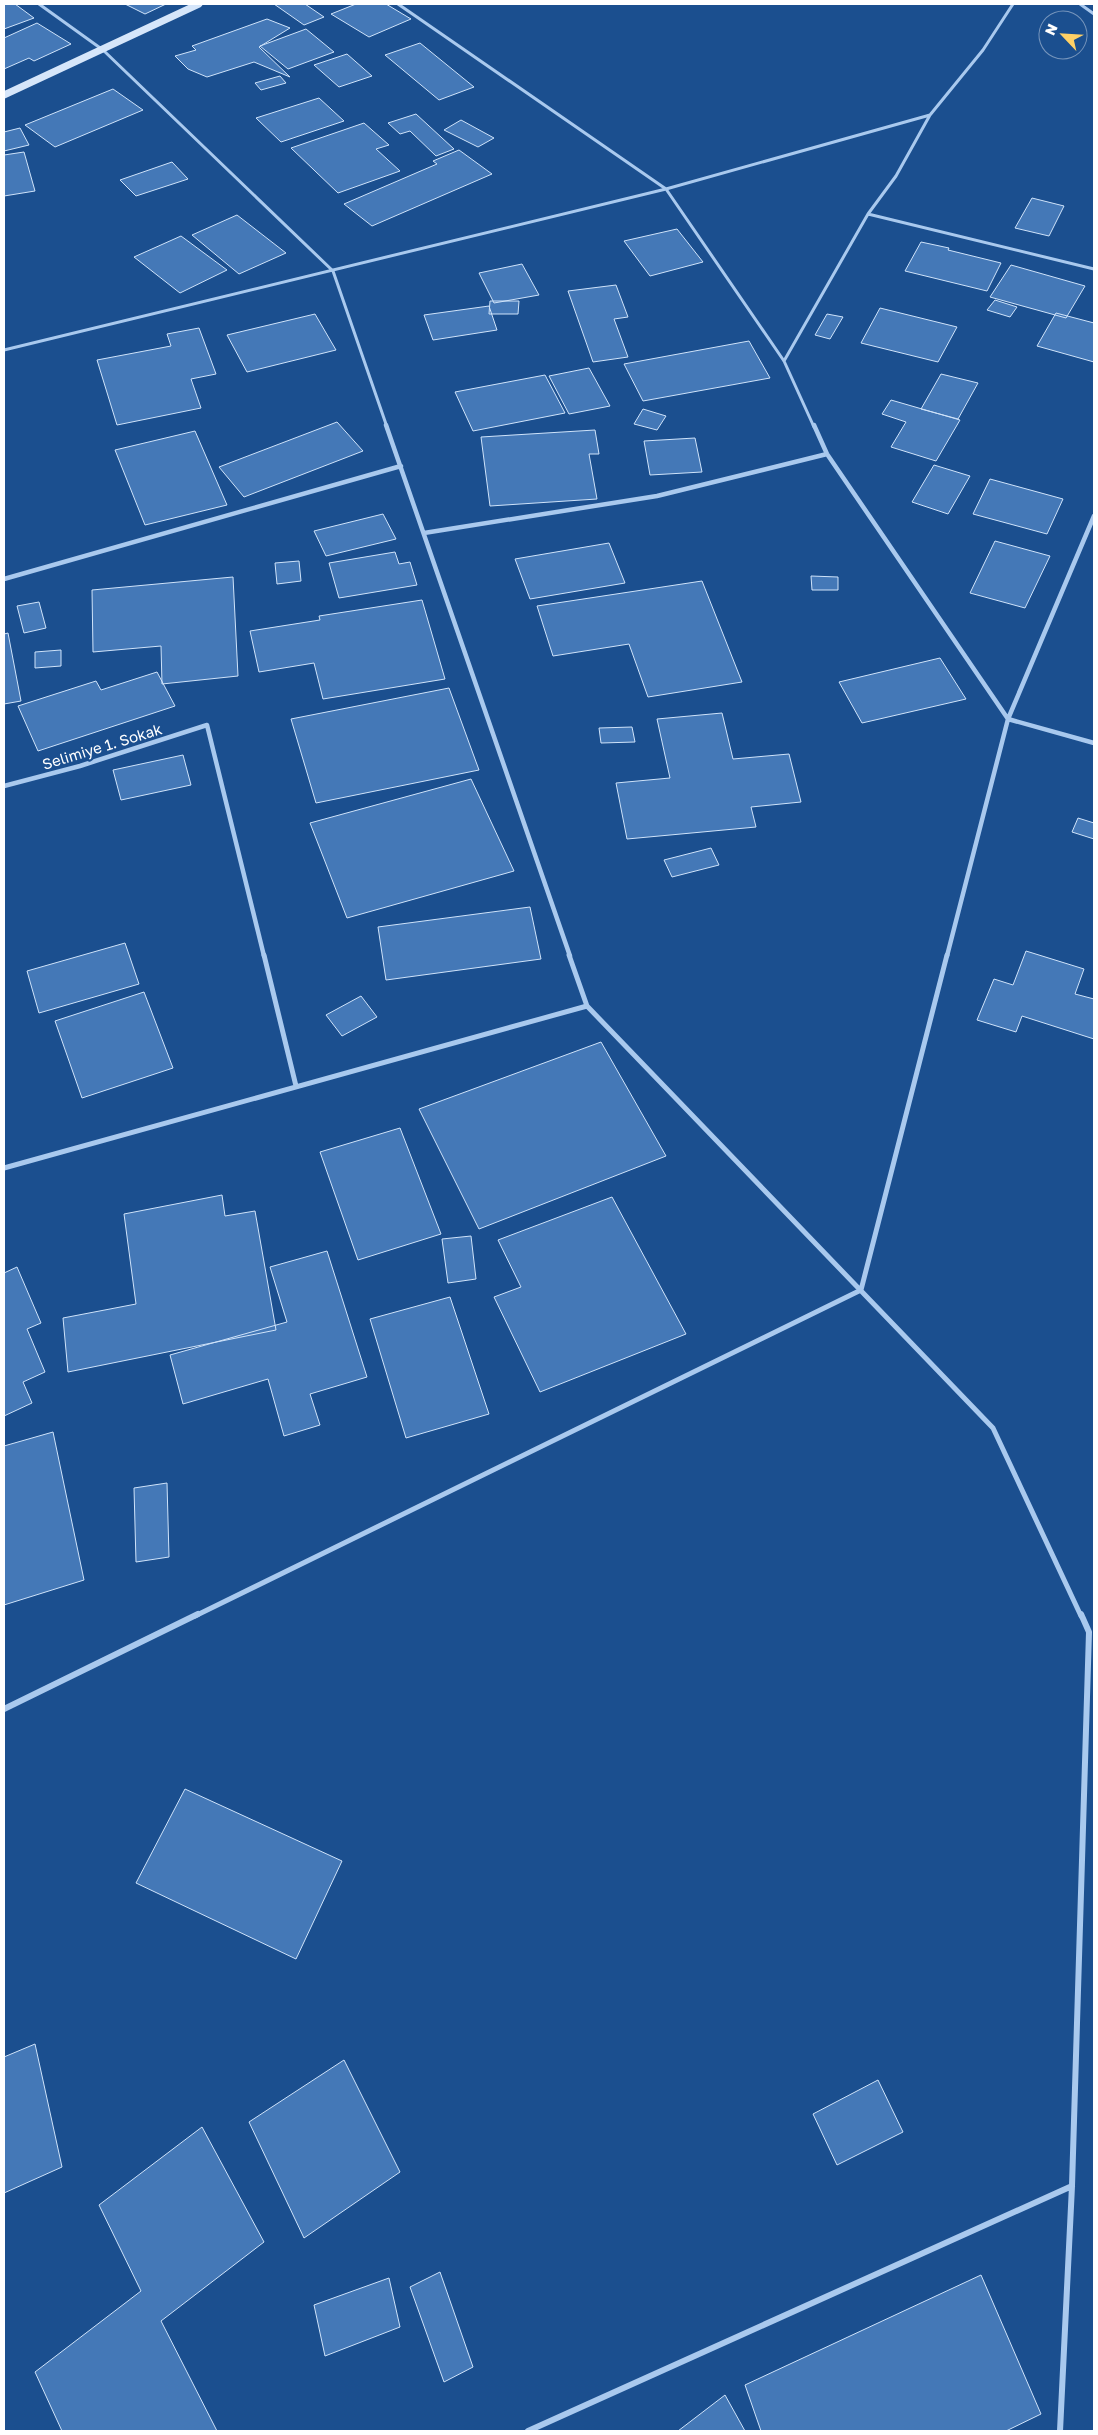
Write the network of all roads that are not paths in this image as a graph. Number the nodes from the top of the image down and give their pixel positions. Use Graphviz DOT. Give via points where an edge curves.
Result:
graph roads {
  1 [pos="38,4"];
  2 [pos="199,4"];
  3 [pos="398,4"];
  4 [pos="1013,4"];
  5 [pos="1080,4"];
  6 [pos="1094,14"];
  7 [pos="103,50"];
  8 [pos="4,95"];
  9 [pos="930,115"];
  10 [pos="666,189"];
  11 [pos="868,214"];
  12 [pos="1094,269"];
  13 [pos="333,271"];
  14 [pos="4,350"];
  15 [pos="784,361"];
  16 [pos="827,454"];
  17 [pos="400,466"];
  18 [pos="1094,516"];
  19 [pos="424,534"];
  20 [pos="4,579"];
  21 [pos="1008,719"];
  22 [pos="1094,743"];
  23 [pos="4,786"];
  24 [pos="587,1006"];
  25 [pos="296,1086"];
  26 [pos="4,1168"];
  27 [pos="861,1290"];
  28 [pos="4,1709"];
  29 [pos="1072,2186"];
  30 [pos="528,2431"];
  31 [pos="1060,2431"];
  1 -- 7 [label="street"];
  2 -- 7 [label="street"];
  3 -- 10 [label="street"];
  4 -- 9 [label="street" via="983,50"];
  5 -- 6 [label="street"];
  7 -- 8 [label="street"];
  7 -- 13 [label="street"];
  9 -- 10 [label="street"];
  9 -- 11 [label="street" via="896,176"];
  10 -- 13 [label="street"];
  10 -- 15 [label="street"];
  11 -- 12 [label="street"];
  11 -- 15 [label="street"];
  13 -- 14 [label="street"];
  13 -- 17 [label="street"];
  15 -- 16 [label="street"];
  16 -- 19 [label="street" via="657,496"];
  16 -- 21 [label="street"];
  17 -- 19 [label="street"];
  17 -- 20 [label="street"];
  18 -- 21 [label="street"];
  19 -- 24 [label="street"];
  21 -- 22 [label="street"];
  21 -- 27 [label="street"];
  23 -- 25 [label="street, Selimiye 1. Sokak" via="80,766 207,725"];
  24 -- 25 [label="street"];
  24 -- 27 [label="street"];
  25 -- 26 [label="street"];
  27 -- 28 [label="street"];
  27 -- 29 [label="street" via="993,1428 1089,1632"];
  29 -- 30 [label="street"];
  29 -- 31 [label="street"];
}
